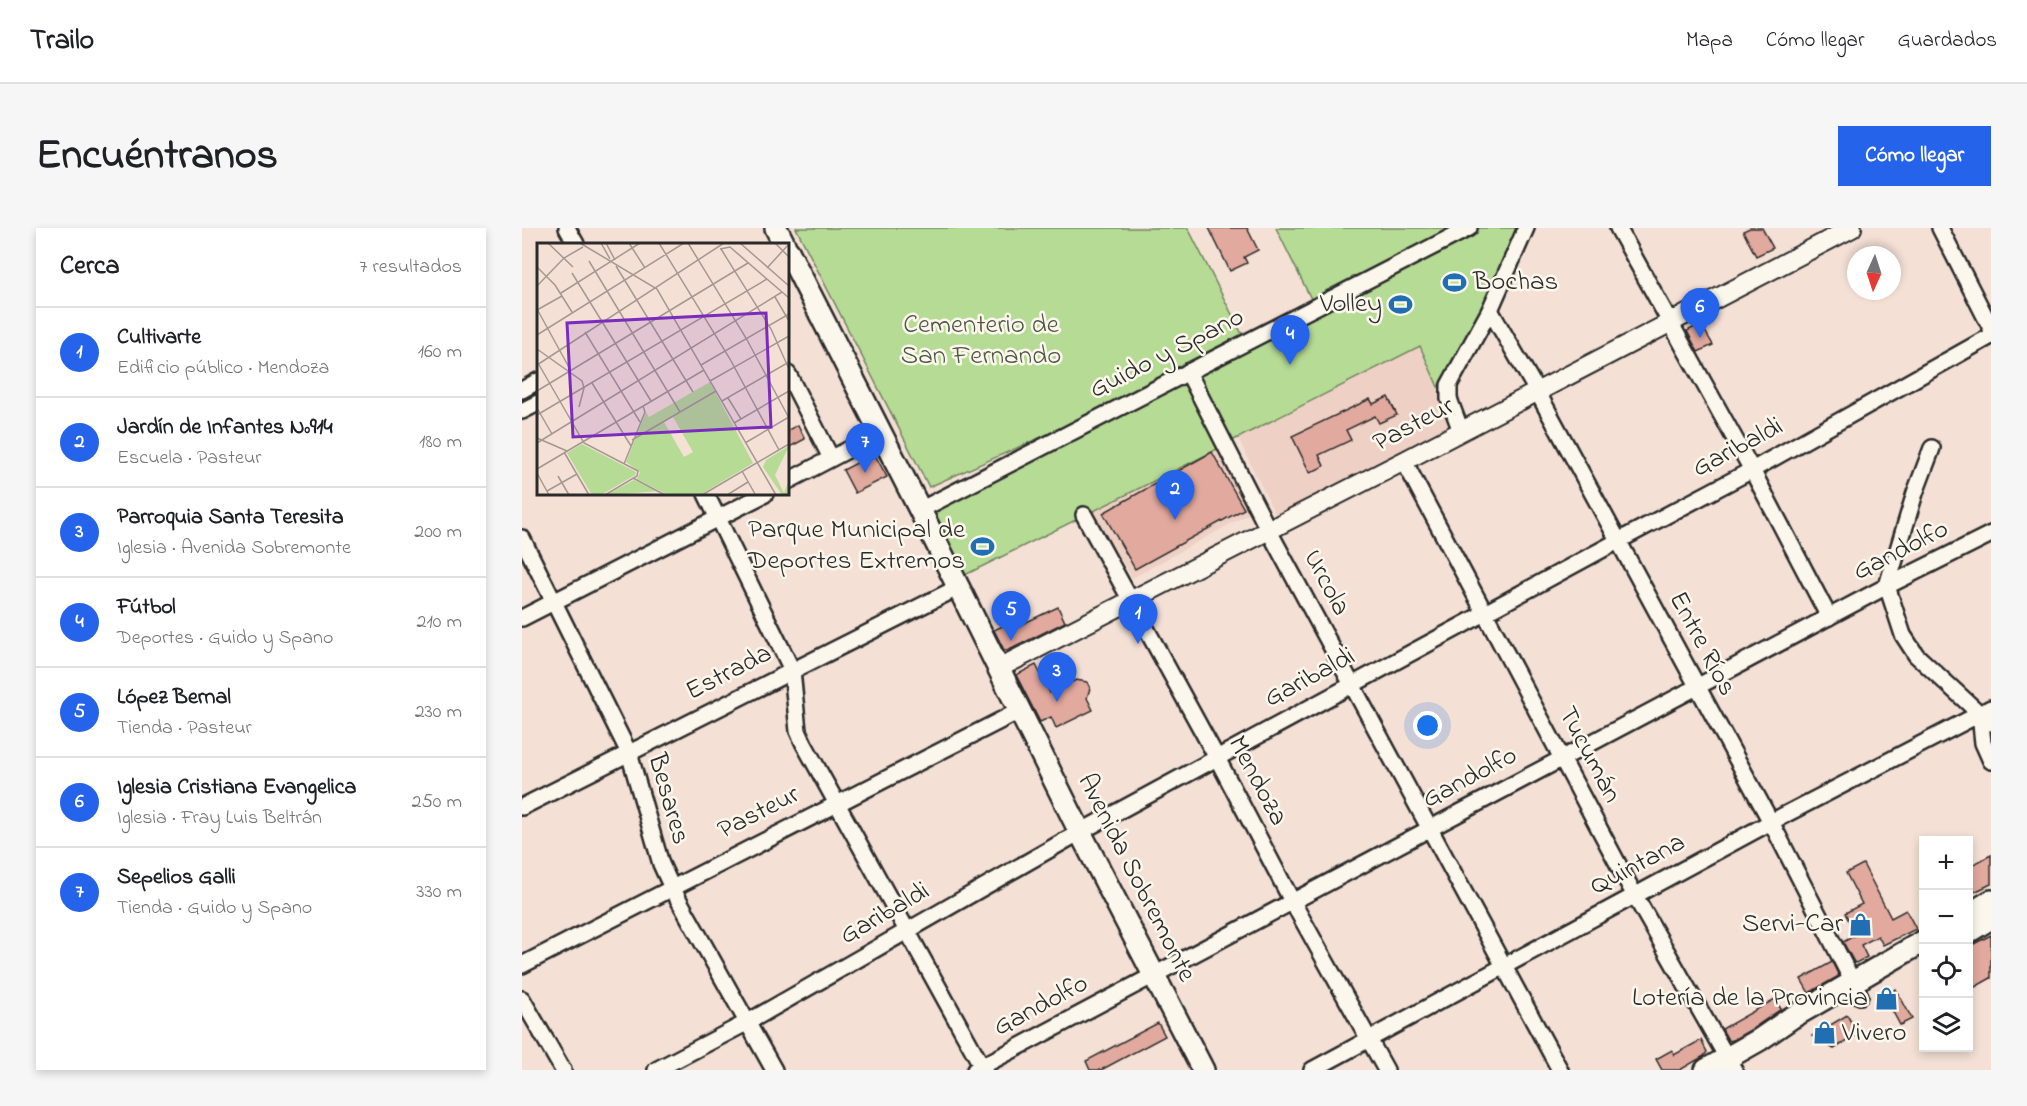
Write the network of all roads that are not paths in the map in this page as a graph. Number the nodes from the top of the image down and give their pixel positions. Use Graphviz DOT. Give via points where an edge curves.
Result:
graph roads {
  1 [pos="567,228"];
  2 [pos="776,228"];
  3 [pos="1469,228"];
  4 [pos="1526,228"];
  5 [pos="1534,228"];
  6 [pos="1618,228"];
  7 [pos="1852,228"];
  8 [pos="1940,228"];
  9 [pos="575,243"];
  10 [pos="784,243"];
  11 [pos="790,261"];
  12 [pos="1492,315"];
  13 [pos="1671,321"];
  14 [pos="1991,328"];
  15 [pos="1991,336"];
  16 [pos="1188,372"];
  17 [pos="789,376"];
  18 [pos="537,382"];
  19 [pos="522,390"];
  20 [pos="1537,391"];
  21 [pos="537,404"];
  22 [pos="522,411"];
  23 [pos="1461,431"];
  24 [pos="880,433"];
  25 [pos="1932,448"];
  26 [pos="831,458"];
  27 [pos="1404,461"];
  28 [pos="1752,471"];
  29 [pos="789,481"];
  30 [pos="706,495"];
  31 [pos="763,495"];
  32 [pos="920,510"];
  33 [pos="1084,515"];
  34 [pos="718,518"];
  35 [pos="1269,531"];
  36 [pos="1991,534"];
  37 [pos="522,538"];
  38 [pos="1618,541"];
  39 [pos="1887,586"];
  40 [pos="959,587"];
  41 [pos="1131,601"];
  42 [pos="554,602"];
  43 [pos="1485,613"];
  44 [pos="1829,617"];
  45 [pos="522,618"];
  46 [pos="999,668"];
  47 [pos="792,670"];
  48 [pos="1352,685"];
  49 [pos="1696,687"];
  50 [pos="1021,710"];
  51 [pos="1987,715"];
  52 [pos="628,753"];
  53 [pos="1217,758"];
  54 [pos="1562,758"];
  55 [pos="1991,760"];
  56 [pos="837,804"];
  57 [pos="522,807"];
  58 [pos="1771,822"];
  59 [pos="1429,828"];
  60 [pos="1080,832"];
  61 [pos="672,888"];
  62 [pos="1635,896"];
  63 [pos="1292,901"];
  64 [pos="1991,901"];
  65 [pos="1973,912"];
  66 [pos="1991,918"];
  67 [pos="1973,929"];
  68 [pos="907,931"];
  69 [pos="1919,944"];
  70 [pos="1919,960"];
  71 [pos="522,965"];
  72 [pos="1504,967"];
  73 [pos="1153,975"];
  74 [pos="1857,989"];
  75 [pos="522,999"];
  76 [pos="748,1022"];
  77 [pos="1369,1039"];
  78 [pos="1732,1067"];
  79 [pos="981,1069"];
  80 [pos="564,1070"];
  81 [pos="656,1070"];
  82 [pos="774,1070"];
  83 [pos="1203,1070"];
  84 [pos="1312,1070"];
  85 [pos="1386,1070"];
  86 [pos="1560,1070"];
  87 [pos="1706,1070"];
  1 -- 9 [label="street"];
  2 -- 10 [label="main road"];
  3 -- 16 [label="street, Guido y Spano"];
  4 -- 12 [label="street"];
  5 -- 12 [label="street"];
  6 -- 13 [label="street"];
  7 -- 13 [label="street, Pasteur"];
  8 -- 14 [label="street"];
  11 -- 24 [label="main road, Avenida Sobremonte"];
  12 -- 20 [label="street, Entre Ríos"];
  12 -- 23 [label="street" via="1449,385 1449,399"];
  13 -- 20 [label="street, Pasteur"];
  13 -- 28 [label="street"];
  15 -- 28 [label="street, Garibaldi"];
  16 -- 32 [label="street, Guido y Spano"];
  16 -- 35 [label="street, Urcola"];
  17 -- 26 [label="street"];
  18 -- 19 [label="street"];
  20 -- 23 [label="street, Pasteur"];
  20 -- 38 [label="street, Entre Ríos"];
  21 -- 22 [label="street"];
  23 -- 27 [label="street, Pasteur"];
  24 -- 26 [label="street"];
  24 -- 32 [label="main road, Avenida Sobremonte"];
  25 -- 39 [label="street"];
  26 -- 29 [label="street"];
  27 -- 35 [label="street, Pasteur"];
  27 -- 43 [label="street, Tucumán"];
  28 -- 38 [label="street, Garibaldi"];
  28 -- 44 [label="street"];
  30 -- 34 [label="street"];
  31 -- 34 [label="street"];
  32 -- 40 [label="main road, Avenida Sobremonte"];
  33 -- 41 [label="street, Mendoza"];
  34 -- 42 [label="street"];
  34 -- 47 [label="street"];
  35 -- 41 [label="street, Pasteur"];
  35 -- 48 [label="street, Urcola"];
  36 -- 39 [label="street, Gandolfo"];
  37 -- 42 [label="street, Besares"];
  38 -- 43 [label="street, Garibaldi"];
  38 -- 49 [label="street, Entre Ríos"];
  39 -- 44 [label="street, Gandolfo"];
  39 -- 51 [label="street" via="1903,635 1916,655"];
  40 -- 46 [label="main road, Avenida Sobremonte"];
  40 -- 47 [label="street, Estrada"];
  41 -- 46 [label="street, Pasteur"];
  41 -- 53 [label="street, Mendoza"];
  42 -- 45 [label="street"];
  42 -- 52 [label="street, Besares"];
  43 -- 48 [label="street, Garibaldi"];
  43 -- 54 [label="street, Tucumán"];
  44 -- 49 [label="street, Gandolfo"];
  46 -- 50 [label="main road, Avenida Sobremonte"];
  47 -- 52 [label="street, Estrada"];
  47 -- 56 [label="street" via="798,731"];
  48 -- 53 [label="street, Garibaldi"];
  48 -- 59 [label="street, Urcola"];
  49 -- 54 [label="street, Gandolfo"];
  49 -- 58 [label="street, Entre Ríos"];
  50 -- 56 [label="street, Pasteur"];
  50 -- 60 [label="main road, Avenida Sobremonte"];
  51 -- 55 [label="street" via="1983,743"];
  51 -- 58 [label="street, Quintana"];
  52 -- 57 [label="street, Estrada"];
  52 -- 61 [label="street, Besares" via="661,864"];
  53 -- 60 [label="street, Garibaldi"];
  53 -- 63 [label="street, Mendoza"];
  54 -- 59 [label="street, Gandolfo"];
  54 -- 62 [label="street, Tucumán"];
  56 -- 61 [label="street, Pasteur"];
  56 -- 68 [label="street"];
  58 -- 62 [label="street, Quintana"];
  58 -- 74 [label="street, Entre Ríos"];
  59 -- 63 [label="street, Gandolfo"];
  59 -- 72 [label="street, Urcola"];
  60 -- 68 [label="street, Garibaldi"];
  60 -- 73 [label="main road, Avenida Sobremonte"];
  61 -- 71 [label="street, Pasteur"];
  61 -- 76 [label="street, Besares"];
  62 -- 72 [label="street, Quintana"];
  62 -- 78 [label="street, Tucumán"];
  63 -- 73 [label="street, Gandolfo"];
  63 -- 77 [label="street, Mendoza"];
  64 -- 65 [label="main road"];
  66 -- 67 [label="main road"];
  68 -- 76 [label="street, Garibaldi"];
  68 -- 79 [label="street"];
  69 -- 74 [label="main road"];
  70 -- 74 [label="main road"];
  72 -- 77 [label="street, Quintana"];
  72 -- 86 [label="street, Urcola"];
  73 -- 79 [label="street, Gandolfo"];
  73 -- 83 [label="main road, Avenida Sobremonte"];
  74 -- 78 [label="main road" via="1798,1030"];
  75 -- 80 [label="street"];
  76 -- 81 [label="street, Garibaldi"];
  76 -- 82 [label="street, Besares"];
  77 -- 84 [label="street, Quintana"];
  77 -- 85 [label="street, Mendoza"];
  78 -- 87 [label="main road"];
}
